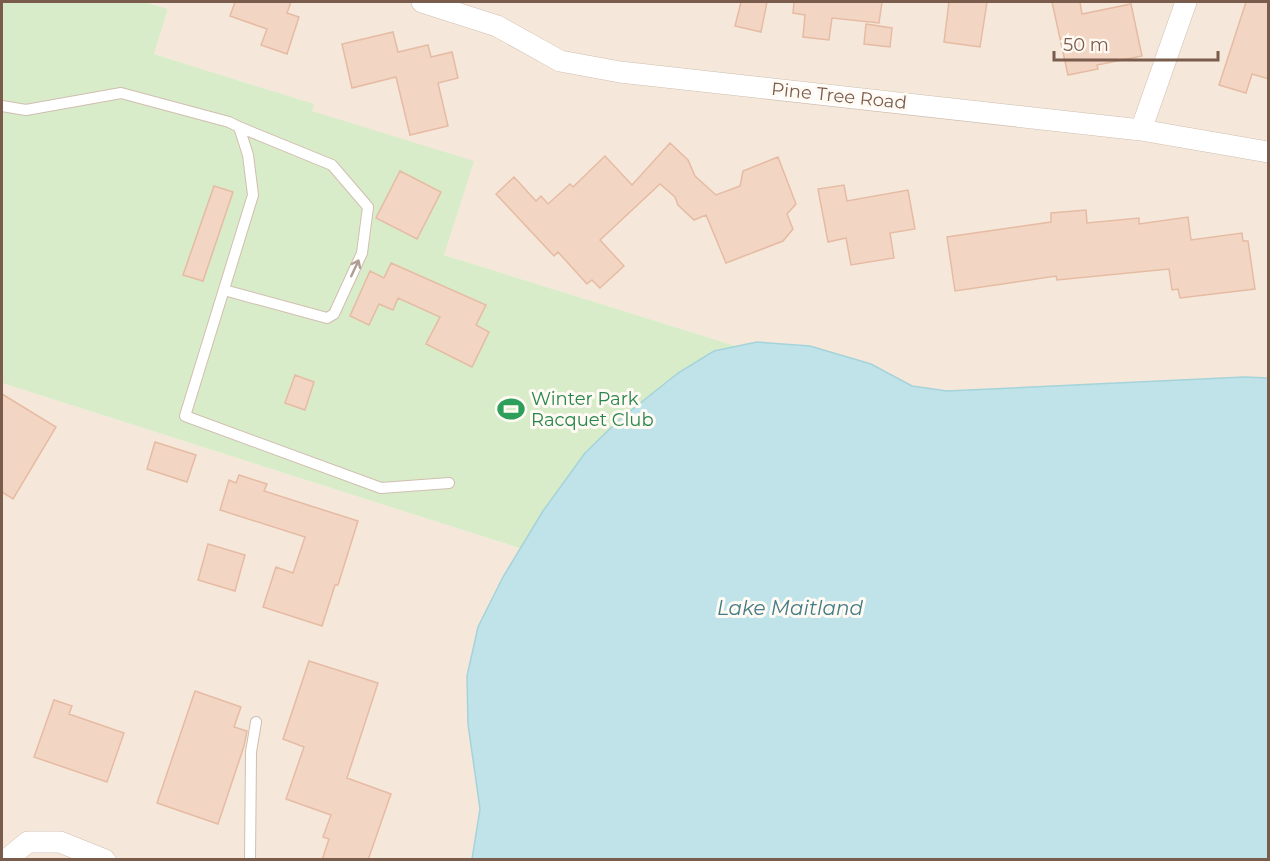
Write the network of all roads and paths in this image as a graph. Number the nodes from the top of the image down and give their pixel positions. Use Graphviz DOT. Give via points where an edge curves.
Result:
graph roads {
  1 [pos="422,2"];
  2 [pos="1186,2"];
  3 [pos="2,105"];
  4 [pos="239,127"];
  5 [pos="1141,130"];
  6 [pos="1269,152"];
  7 [pos="224,290"];
  8 [pos="449,483"];
  9 [pos="256,722"];
  10 [pos="6,860"];
  11 [pos="105,860"];
  12 [pos="250,860"];
  1 -- 5 [label="street, Pine Tree Road" via="497,26 560,61 620,72"];
  2 -- 5 [label="street"];
  3 -- 4 [label="lane" via="26,110 122,93"];
  4 -- 7 [label="lane" via="248,155 252,195"];
  7 -- 4 [label="lane, one-way" via="327,318 334,314 362,254 368,207 332,165"];
  5 -- 6 [label="street, Pine Tree Road"];
  7 -- 8 [label="lane" via="185,416 381,488"];
  9 -- 12 [label="lane" via="251,752"];
  10 -- 11 [label="street" via="28,842 60,842"];
}
